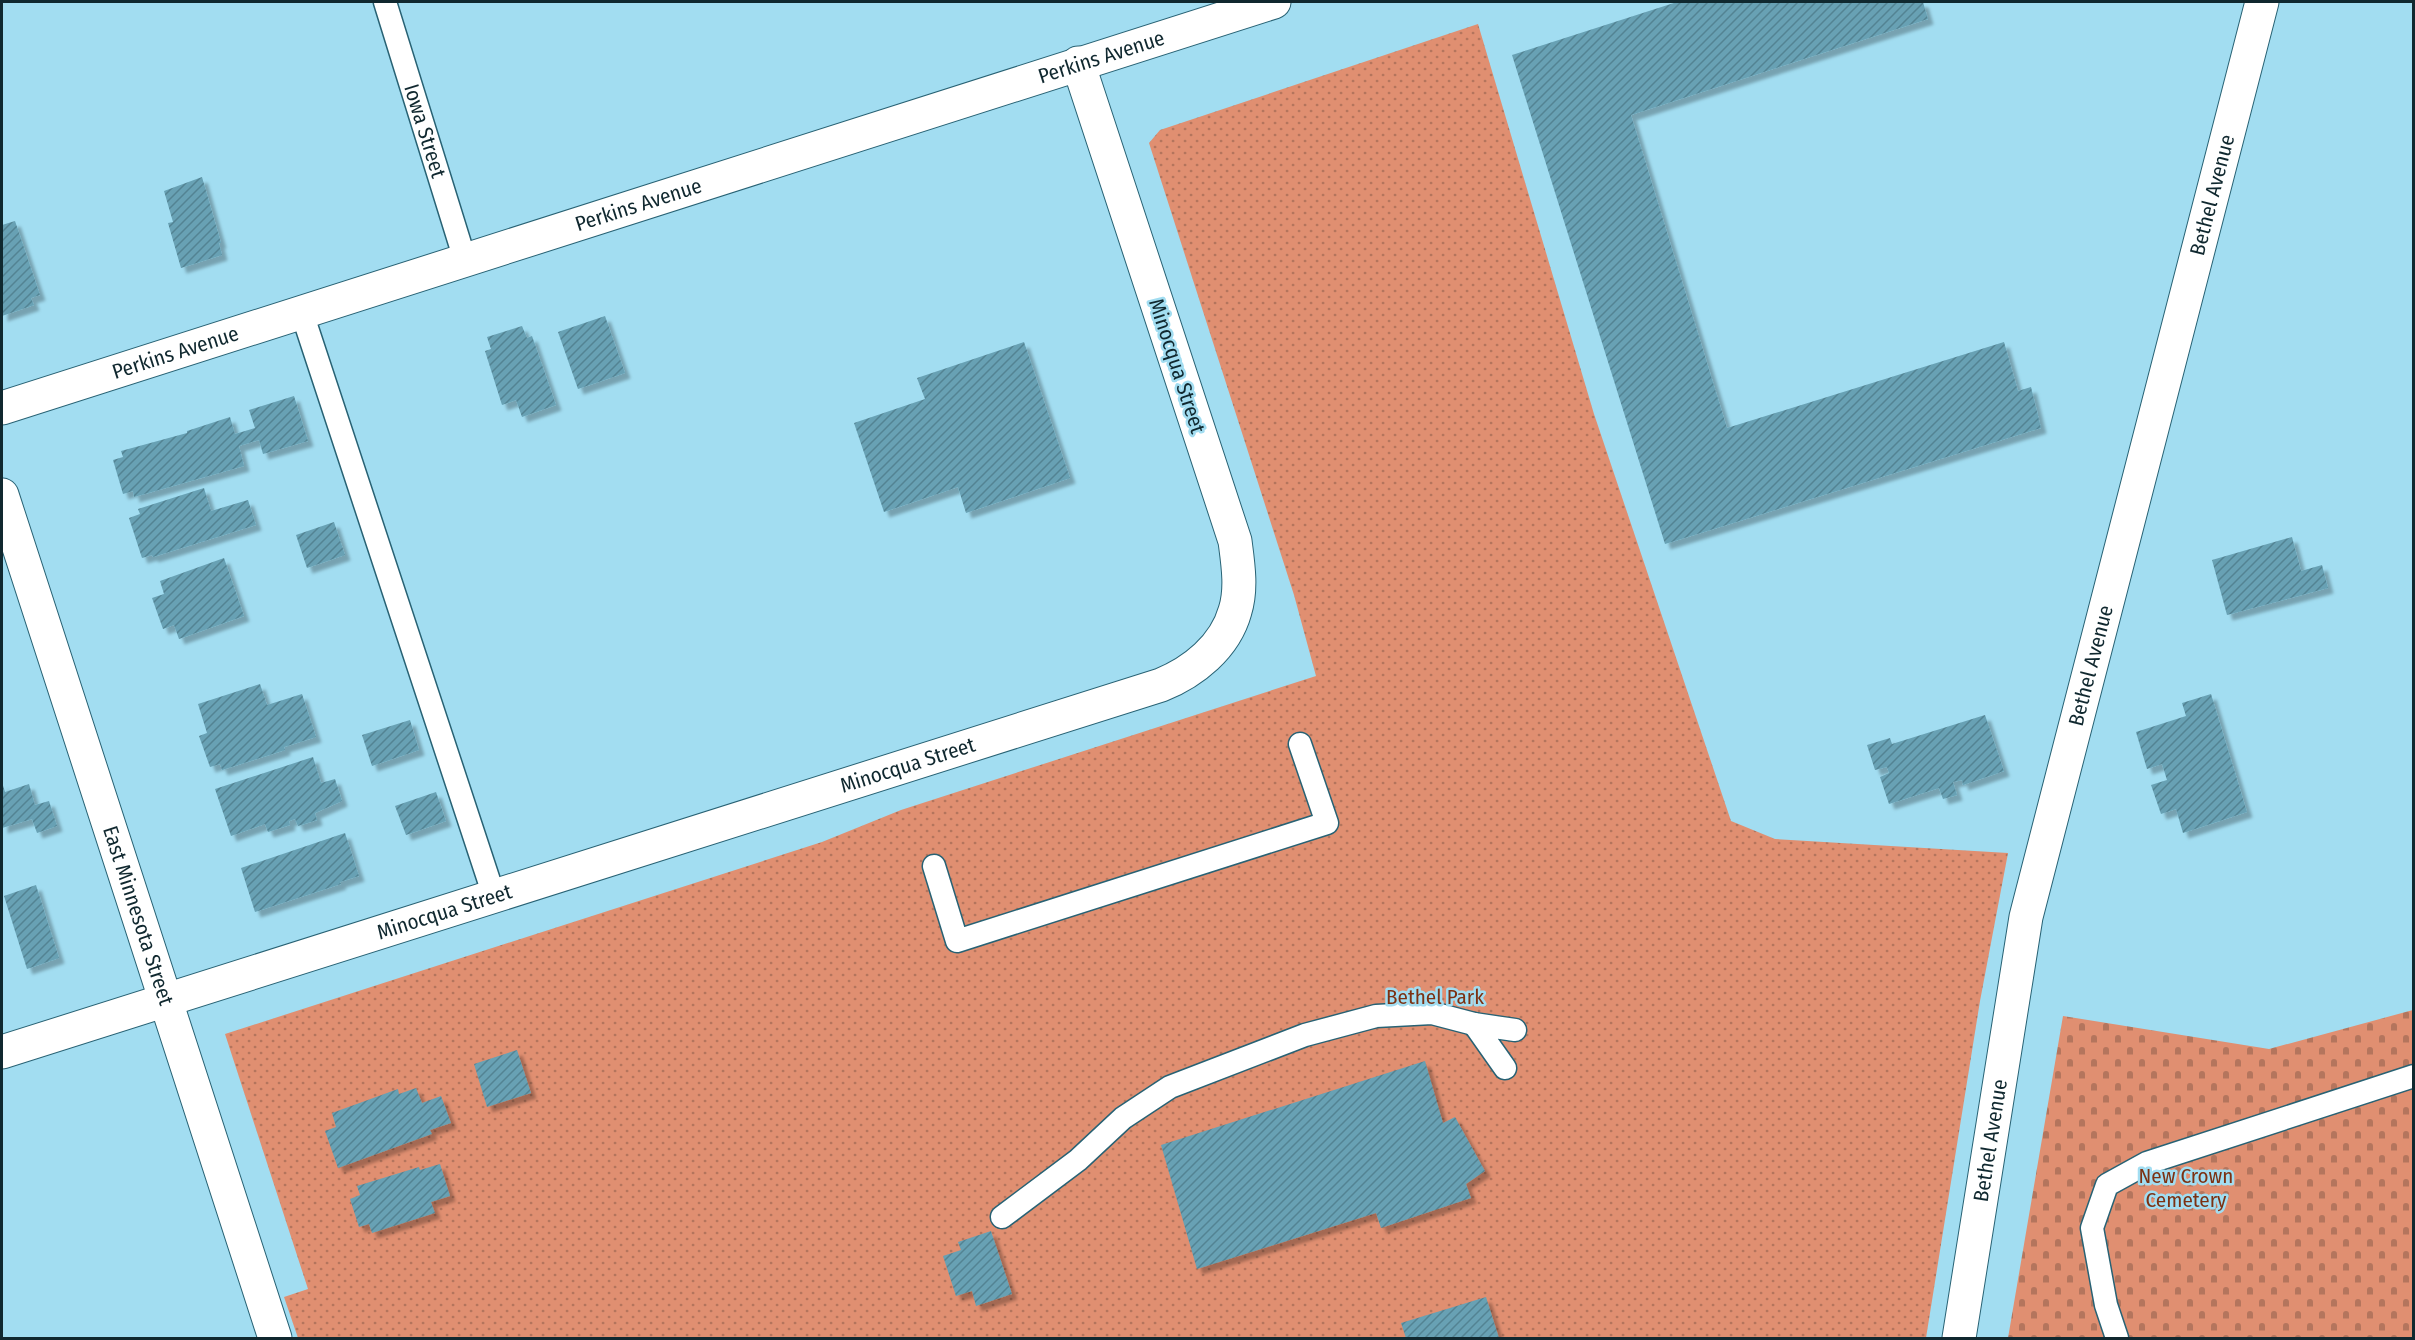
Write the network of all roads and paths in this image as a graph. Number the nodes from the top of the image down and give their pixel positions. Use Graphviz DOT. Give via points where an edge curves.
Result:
graph roads {
  1 [pos="385,2"];
  2 [pos="1274,2"];
  3 [pos="2262,2"];
  4 [pos="1078,63"];
  5 [pos="465,260"];
  6 [pos="302,313"];
  7 [pos="2,408"];
  8 [pos="2,495"];
  9 [pos="1300,744"];
  10 [pos="934,866"];
  11 [pos="494,896"];
  12 [pos="166,1000"];
  13 [pos="1474,1024"];
  14 [pos="1515,1030"];
  15 [pos="2,1052"];
  16 [pos="1505,1068"];
  17 [pos="2414,1076"];
  18 [pos="1002,1217"];
  19 [pos="275,1338"];
  20 [pos="1959,1338"];
  21 [pos="2117,1338"];
  1 -- 5 [label="lane, Iowa Street"];
  2 -- 4 [label="street, Perkins Avenue"];
  3 -- 20 [label="street, Bethel Avenue" via="2026,917"];
  4 -- 5 [label="street, Perkins Avenue"];
  4 -- 11 [label="street, Minocqua Street" via="1235,541 1239,577 1235,612 1216,645 1193,669 1161,685"];
  5 -- 6 [label="street, Perkins Avenue"];
  6 -- 7 [label="street, Perkins Avenue"];
  6 -- 11 [label="lane"];
  8 -- 12 [label="street, East Minnesota Street"];
  9 -- 10 [label="lane" via="1327,823 957,940"];
  11 -- 12 [label="street, Minocqua Street"];
  12 -- 15 [label="street, Minocqua Street"];
  12 -- 19 [label="street, East Minnesota Street"];
  13 -- 14 [label="lane"];
  13 -- 16 [label="lane"];
  13 -- 18 [label="lane" via="1432,1013 1376,1016 1305,1035 1170,1087 1123,1118 1078,1160"];
  17 -- 21 [label="lane" via="2147,1163 2107,1185 2092,1228 2106,1305"];
}
